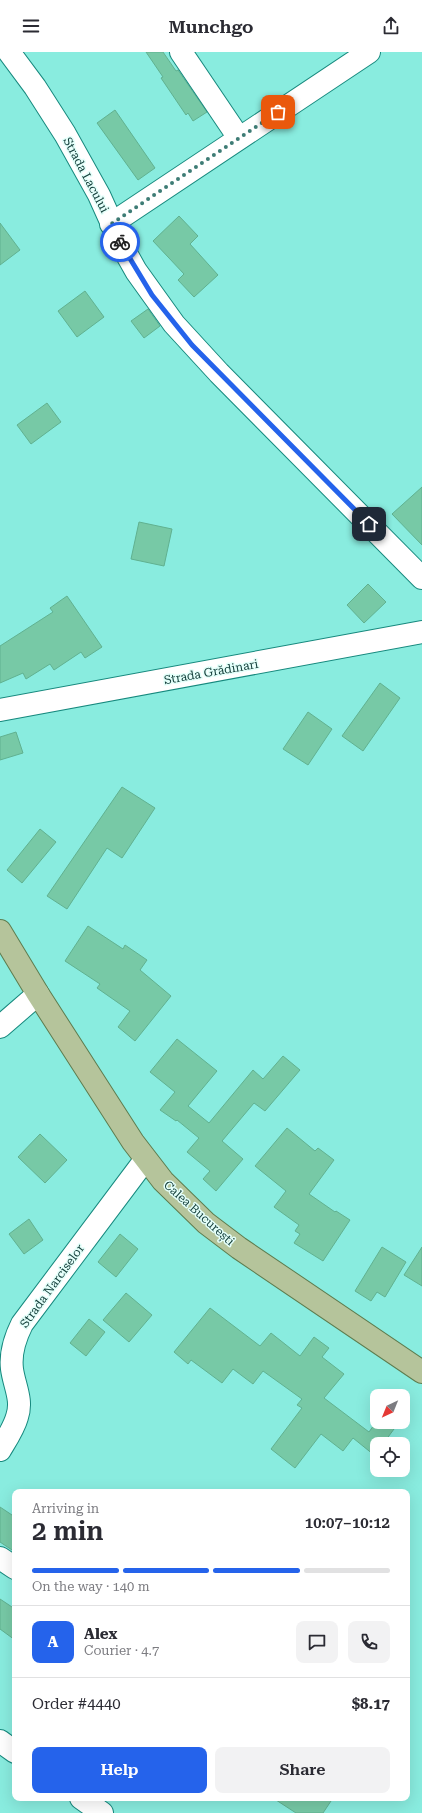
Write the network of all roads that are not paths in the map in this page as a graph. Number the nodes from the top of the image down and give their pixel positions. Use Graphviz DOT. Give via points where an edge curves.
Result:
graph roads {
  1 [pos="9,52"];
  2 [pos="181,52"];
  3 [pos="369,52"];
  4 [pos="239,138"];
  5 [pos="111,224"];
  6 [pos="422,578"];
  7 [pos="422,632"];
  8 [pos="0,710"];
  9 [pos="0,931"];
  10 [pos="38,994"];
  11 [pos="0,1028"];
  12 [pos="146,1160"];
  13 [pos="6,1366"];
  14 [pos="422,1372"];
  15 [pos="0,1450"];
  16 [pos="0,1558"];
  17 [pos="12,1566"];
  18 [pos="0,1741"];
  19 [pos="12,1750"];
  20 [pos="85,1801"];
  21 [pos="102,1813"];
  1 -- 5 [label="street, Strada Lacului" via="65,134 99,195"];
  2 -- 4 [label="street"];
  3 -- 4 [label="street"];
  4 -- 5 [label="street"];
  5 -- 6 [label="street, Strada Lacului" via="140,277 192,345"];
  7 -- 8 [label="street, Strada Grădinari"];
  9 -- 10 [label="main road, Calea București"];
  10 -- 11 [label="street"];
  10 -- 12 [label="main road, Calea București"];
  12 -- 13 [label="street, Strada Narciselor" via="22,1324"];
  12 -- 14 [label="main road, Calea București" via="181,1200 239,1248"];
  13 -- 15 [label="street, Strada Narciselor" via="18,1391 18,1416"];
  16 -- 17 [label="street"];
  18 -- 19 [label="street"];
  20 -- 21 [label="street"];
}
